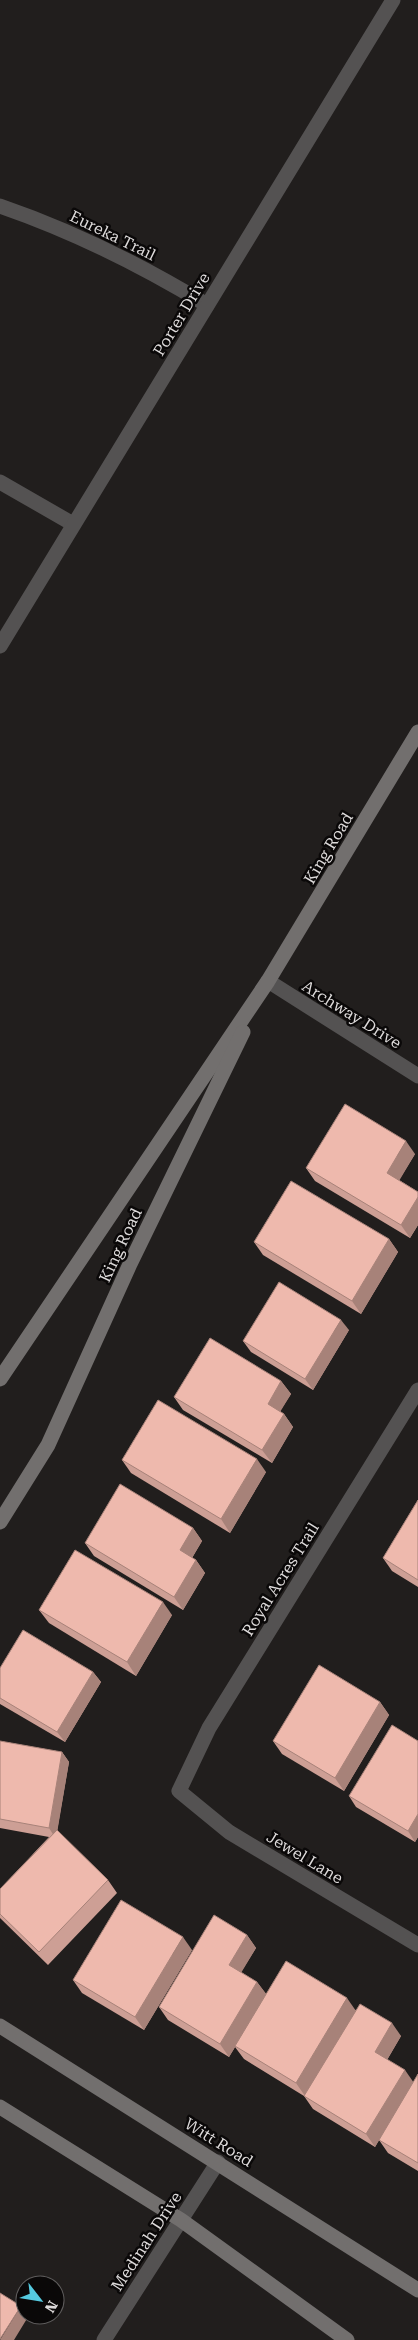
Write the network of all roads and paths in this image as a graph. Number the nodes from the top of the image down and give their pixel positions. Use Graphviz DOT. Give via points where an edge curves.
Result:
graph roads {
  1 [pos="393,0"];
  2 [pos="0,206"];
  3 [pos="207,305"];
  4 [pos="0,482"];
  5 [pos="74,524"];
  6 [pos="0,646"];
  7 [pos="418,732"];
  8 [pos="268,981"];
  9 [pos="418,1076"];
  10 [pos="0,1379"];
  11 [pos="418,1390"];
  12 [pos="0,1522"];
  13 [pos="179,1791"];
  14 [pos="418,1945"];
  15 [pos="0,2026"];
  16 [pos="0,2107"];
  17 [pos="218,2162"];
  18 [pos="181,2220"];
  19 [pos="418,2290"];
  20 [pos="104,2340"];
  21 [pos="347,2340"];
  1 -- 3 [label="street, Porter Drive"];
  2 -- 3 [label="street, Eureka Trail" via="130,261"];
  3 -- 5 [label="street, Porter Drive"];
  4 -- 5 [label="street"];
  5 -- 6 [label="street, Porter Drive"];
  7 -- 8 [label="street, King Road"];
  8 -- 9 [label="street, Archway Drive"];
  8 -- 10 [label="street, King Road"];
  8 -- 12 [label="street, King Road" via="130,1264 48,1445"];
  11 -- 13 [label="street, Royal Acres Trail" via="208,1728"];
  13 -- 14 [label="street, Jewel Lane" via="229,1832"];
  15 -- 17 [label="street, Witt Road"];
  16 -- 18 [label="street"];
  17 -- 18 [label="street, Medinah Drive"];
  17 -- 19 [label="street, Witt Road"];
  18 -- 20 [label="street, Medinah Drive"];
  18 -- 21 [label="street"];
}
